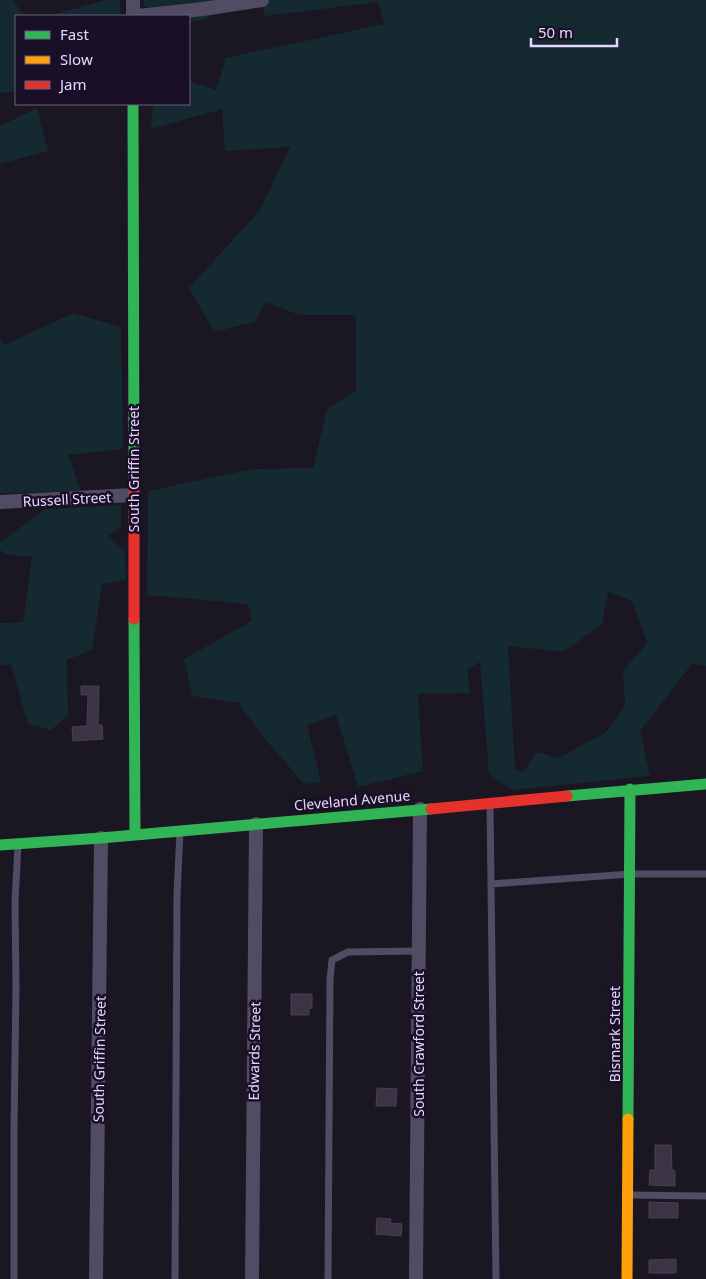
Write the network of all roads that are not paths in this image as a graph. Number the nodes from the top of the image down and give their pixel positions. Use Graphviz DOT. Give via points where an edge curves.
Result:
graph roads {
  1 [pos="133,0"];
  2 [pos="262,0"];
  3 [pos="133,15"];
  4 [pos="147,15"];
  5 [pos="133,105"];
  6 [pos="133,495"];
  7 [pos="0,502"];
  8 [pos="706,784"];
  9 [pos="630,789"];
  10 [pos="490,804"];
  11 [pos="420,809"];
  12 [pos="256,824"];
  13 [pos="180,830"];
  14 [pos="135,834"];
  15 [pos="101,838"];
  16 [pos="18,844"];
  17 [pos="0,845"];
  18 [pos="630,874"];
  19 [pos="706,874"];
  20 [pos="491,884"];
  21 [pos="418,951"];
  22 [pos="628,1194"];
  23 [pos="706,1196"];
  24 [pos="14,1279"];
  25 [pos="96,1279"];
  26 [pos="175,1279"];
  27 [pos="252,1279"];
  28 [pos="328,1279"];
  29 [pos="416,1279"];
  30 [pos="496,1279"];
  31 [pos="627,1279"];
  1 -- 3 [label="street"];
  2 -- 4 [label="street"];
  5 -- 6 [label="street, South Griffin Street"];
  6 -- 7 [label="street, Russell Street"];
  6 -- 14 [label="street, South Griffin Street"];
  8 -- 9 [label="street, Cleveland Avenue"];
  9 -- 10 [label="street, Cleveland Avenue"];
  9 -- 18 [label="street, Bismark Street"];
  10 -- 11 [label="street, Cleveland Avenue"];
  10 -- 20 [label="lane"];
  11 -- 12 [label="street, Cleveland Avenue"];
  11 -- 21 [label="street, South Crawford Street"];
  12 -- 13 [label="street, Cleveland Avenue"];
  12 -- 27 [label="street, Edwards Street"];
  13 -- 14 [label="street, Cleveland Avenue"];
  13 -- 26 [label="lane"];
  14 -- 15 [label="street, Cleveland Avenue"];
  15 -- 16 [label="street, Cleveland Avenue"];
  15 -- 25 [label="street, South Griffin Street"];
  16 -- 17 [label="street, Cleveland Avenue"];
  16 -- 24 [label="lane"];
  18 -- 19 [label="lane"];
  18 -- 20 [label="lane"];
  18 -- 22 [label="street, Bismark Street"];
  20 -- 30 [label="lane"];
  21 -- 28 [label="lane" via="348,952 332,960"];
  21 -- 29 [label="street, South Crawford Street"];
  22 -- 23 [label="lane"];
  22 -- 31 [label="street, Bismark Street"];
}
